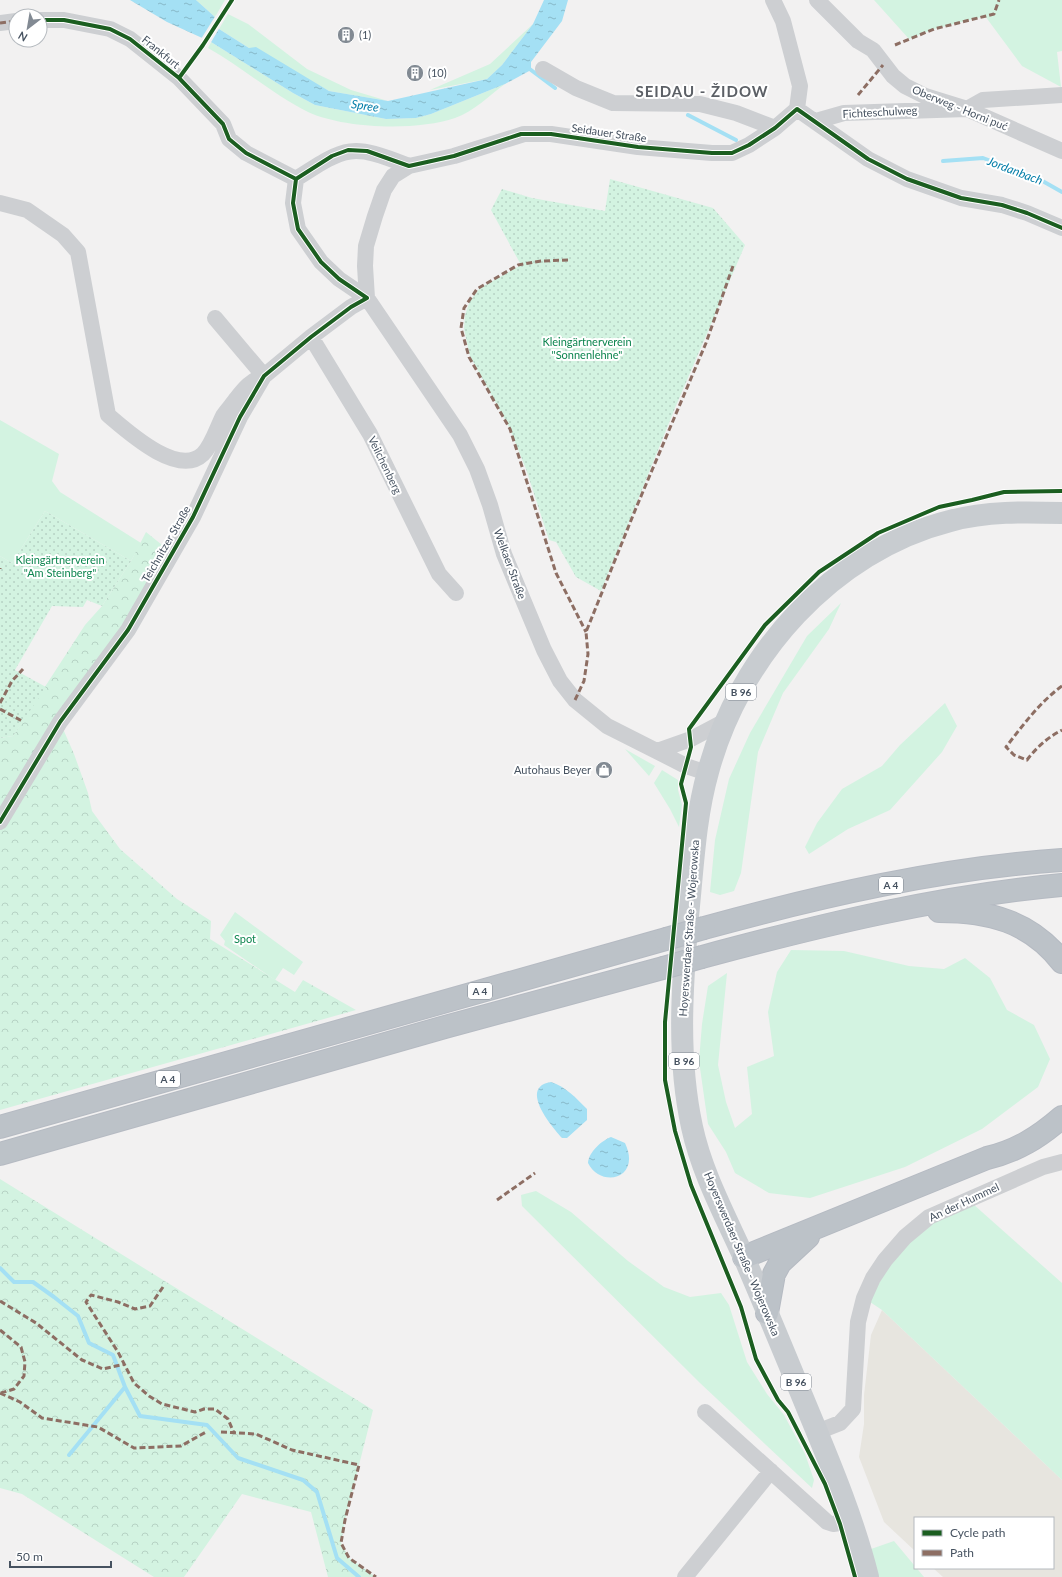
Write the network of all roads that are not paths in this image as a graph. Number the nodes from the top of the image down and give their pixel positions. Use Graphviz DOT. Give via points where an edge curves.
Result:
graph roads {
  1 [pos="773,0"];
  2 [pos="817,0"];
  3 [pos="48,20"];
  4 [pos="543,69"];
  5 [pos="1062,95"];
  6 [pos="797,109"];
  7 [pos="967,109"];
  8 [pos="816,121"];
  9 [pos="775,128"];
  10 [pos="1062,151"];
  11 [pos="409,166"];
  12 [pos="296,178"];
  13 [pos="0,203"];
  14 [pos="1062,228"];
  15 [pos="367,298"];
  16 [pos="215,318"];
  17 [pos="311,337"];
  18 [pos="264,376"];
  19 [pos="1062,512"];
  20 [pos="456,593"];
  21 [pos="727,720"];
  22 [pos="657,751"];
  23 [pos="708,773"];
  24 [pos="0,822"];
  25 [pos="1062,846"];
  26 [pos="1062,860"];
  27 [pos="1019,863"];
  28 [pos="1062,885"];
  29 [pos="892,910"];
  30 [pos="1062,962"];
  31 [pos="1062,1101"];
  32 [pos="1062,1117"];
  33 [pos="0,1127"];
  34 [pos="0,1154"];
  35 [pos="987,1158"];
  36 [pos="1062,1162"];
  37 [pos="817,1228"];
  38 [pos="744,1258"];
  39 [pos="767,1313"];
  40 [pos="705,1412"];
  41 [pos="817,1432"];
  42 [pos="771,1471"];
  43 [pos="852,1521"];
  44 [pos="685,1577"];
  45 [pos="868,1577"];
  1 -- 6 [label="street" via="783,21 800,86"];
  2 -- 7 [label="street, Oberweg - Horni puć" via="858,41 873,50 888,70 905,86 925,96"];
  3 -- 12 [label="street, Frankfurt" via="64,20 110,29 130,39 179,78 219,120 229,139 246,153"];
  4 -- 9 [label="street" via="576,88 613,103 700,104 736,113"];
  5 -- 7 [label="street, Fichteschulweg" via="983,100"];
  6 -- 8 [label="street"];
  6 -- 9 [label="street, Seidauer Straße"];
  7 -- 8 [label="street, Fichteschulweg" via="844,113"];
  7 -- 10 [label="street, Oberweg - Horni puć"];
  8 -- 14 [label="street" via="868,158 907,179 961,198 1027,213"];
  9 -- 11 [label="street, Seidauer Straße" via="749,145 732,152 712,153 638,147 551,134 524,134 454,156"];
  11 -- 12 [label="street" via="367,151 348,150 332,156"];
  11 -- 15 [label="street, Seidauer Straße" via="393,176 384,190 375,216 366,252"];
  12 -- 15 [label="street" via="293,203 298,229 321,262 339,279"];
  13 -- 18 [label="street, Teichnitzer Straße" via="27,210 63,235 78,252 108,415 157,452 177,460 190,461 197,458 204,453 224,415 243,391 255,379"];
  15 -- 17 [label="street, Teichnitzer Straße"];
  15 -- 22 [label="street, Welkaer Straße" via="460,435 477,469 504,554 544,650 560,681 574,700 607,726"];
  16 -- 18 [label="street"];
  17 -- 18 [label="street, Teichnitzer Straße"];
  17 -- 20 [label="street, Veilchenberg" via="370,434 439,574"];
  18 -- 24 [label="street, Teichnitzer Straße" via="240,417 193,517 128,630 60,722"];
  19 -- 21 [label="main road, Hoyerswerdaer Straße - Wojerowska / B 96" via="1004,512 947,522 914,533 856,564 803,608 778,634 755,664"];
  21 -- 22 [label="street" via="691,739"];
  21 -- 23 [label="main road, Hoyerswerdaer Straße - Wojerowska / B 96"];
  22 -- 23 [label="street, Welkaer Straße" via="686,766"];
  23 -- 38 [label="main road, Hoyerswerdaer Straße - Wojerowska / B 96" via="694,848 686,942 682,1021 684,1078 692,1129 708,1177"];
  25 -- 27 [label="highway"];
  26 -- 27 [label="highway, A 4"];
  27 -- 33 [label="highway, A 4, bridge" via="867,889 764,912"];
  28 -- 29 [label="highway, A 4" via="978,895"];
  29 -- 30 [label="highway" via="951,911 998,918 1023,927 1048,945"];
  29 -- 34 [label="highway, A 4, bridge" via="801,930 445,1026"];
  31 -- 35 [label="highway" via="1042,1121"];
  32 -- 35 [label="highway" via="1031,1142 1007,1153"];
  35 -- 37 [label="highway"];
  36 -- 41 [label="street, An der Hummel" via="1043,1167 929,1217 905,1237 873,1278 864,1298 858,1322 853,1410 840,1423"];
  37 -- 38 [label="highway"];
  37 -- 39 [label="highway" via="780,1263 772,1281"];
  38 -- 39 [label="main road, Hoyerswerdaer Straße - Wojerowska / B 96"];
  39 -- 41 [label="main road, Hoyerswerdaer Straße - Wojerowska / B 96"];
  40 -- 42 [label="street"];
  41 -- 43 [label="main road, Hoyerswerdaer Straße - Wojerowska / B 96"];
  42 -- 43 [label="street" via="827,1522 833,1524"];
  42 -- 44 [label="street"];
  43 -- 45 [label="main road, Hoyerswerdaer Straße - Wojerowska / B 96"];
}
